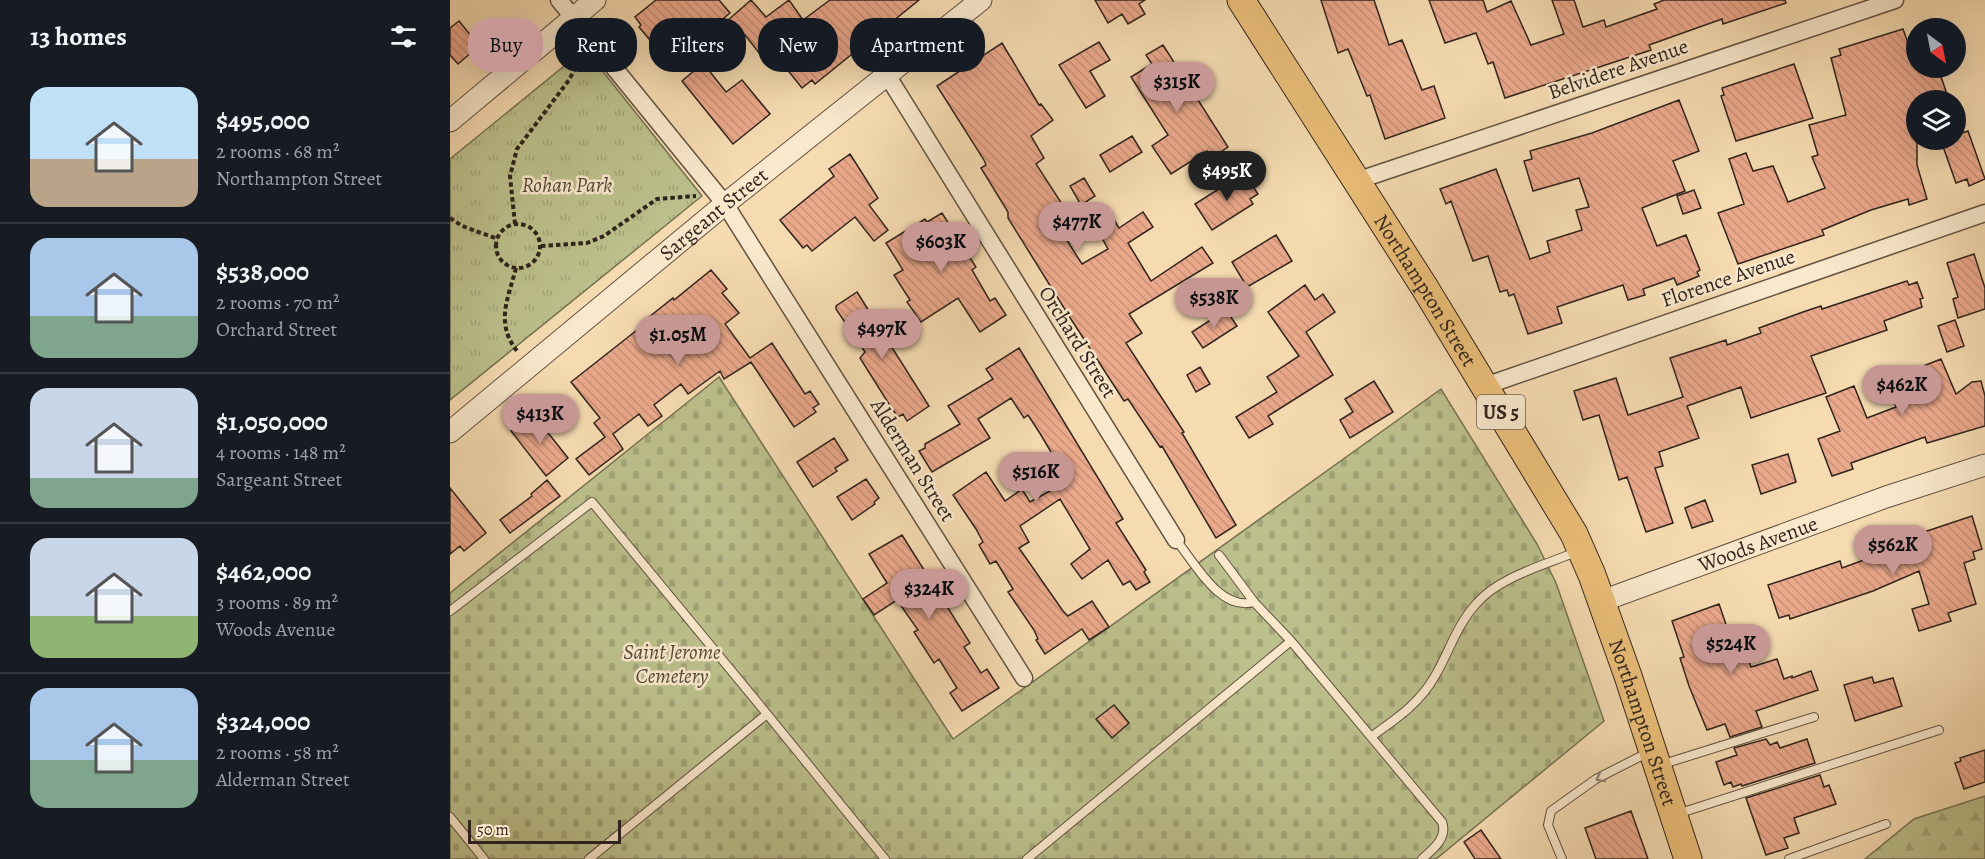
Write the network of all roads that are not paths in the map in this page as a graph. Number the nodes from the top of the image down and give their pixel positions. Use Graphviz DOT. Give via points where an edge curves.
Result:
graph roads {
  1 [pos="559,0"];
  2 [pos="595,0"];
  3 [pos="981,0"];
  4 [pos="1241,0"];
  5 [pos="1895,0"];
  6 [pos="574,17"];
  7 [pos="886,75"];
  8 [pos="450,121"];
  9 [pos="1356,181"];
  10 [pos="725,204"];
  11 [pos="1985,213"];
  12 [pos="1485,386"];
  13 [pos="450,432"];
  14 [pos="1985,465"];
  15 [pos="1176,540"];
  16 [pos="1581,549"];
  17 [pos="1219,555"];
  18 [pos="1254,602"];
  19 [pos="1602,602"];
  20 [pos="450,611"];
  21 [pos="1291,641"];
  22 [pos="1024,678"];
  23 [pos="767,714"];
  24 [pos="1814,717"];
  25 [pos="1940,730"];
  26 [pos="1372,736"];
  27 [pos="1655,759"];
  28 [pos="1673,815"];
  29 [pos="450,817"];
  30 [pos="1886,824"];
  31 [pos="484,859"];
  32 [pos="589,859"];
  33 [pos="885,859"];
  34 [pos="1027,859"];
  35 [pos="1422,859"];
  36 [pos="1562,859"];
  37 [pos="1688,859"];
  38 [pos="1789,859"];
  1 -- 6 [label="street, Alderman Street"];
  2 -- 6 [label="street"];
  3 -- 7 [label="street, Sargeant Street"];
  4 -- 9 [label="main road, Northampton Street / US 5"];
  5 -- 9 [label="street, Belvidere Avenue"];
  6 -- 8 [label="street"];
  6 -- 10 [label="street, Alderman Street"];
  7 -- 10 [label="street, Sargeant Street"];
  7 -- 15 [label="street, Orchard Street"];
  9 -- 12 [label="main road, Northampton Street / US 5"];
  10 -- 13 [label="street, Sargeant Street"];
  10 -- 22 [label="street, Alderman Street"];
  11 -- 12 [label="street, Florence Avenue"];
  12 -- 16 [label="main road, Northampton Street / US 5"];
  14 -- 19 [label="street, Woods Avenue" via="1886,497"];
  15 -- 18 [label="lane" via="1222,596 1245,605"];
  16 -- 19 [label="main road, Northampton Street / US 5"];
  16 -- 26 [label="lane" via="1510,580 1477,603 1427,690 1403,714"];
  17 -- 18 [label="lane"];
  18 -- 21 [label="lane"];
  19 -- 27 [label="main road, Northampton Street / US 5"];
  20 -- 23 [label="lane" via="592,502"];
  21 -- 26 [label="lane"];
  21 -- 34 [label="lane"];
  23 -- 32 [label="lane"];
  23 -- 33 [label="lane"];
  24 -- 27 [label="lane"];
  25 -- 28 [label="lane"];
  26 -- 35 [label="lane" via="1444,826 1440,840"];
  27 -- 28 [label="main road, Northampton Street / US 5"];
  27 -- 36 [label="lane, one-way" via="1596,779 1551,811 1548,825"];
  28 -- 37 [label="main road, Northampton Street / US 5"];
  29 -- 31 [label="lane"];
  30 -- 38 [label="lane"];
}
